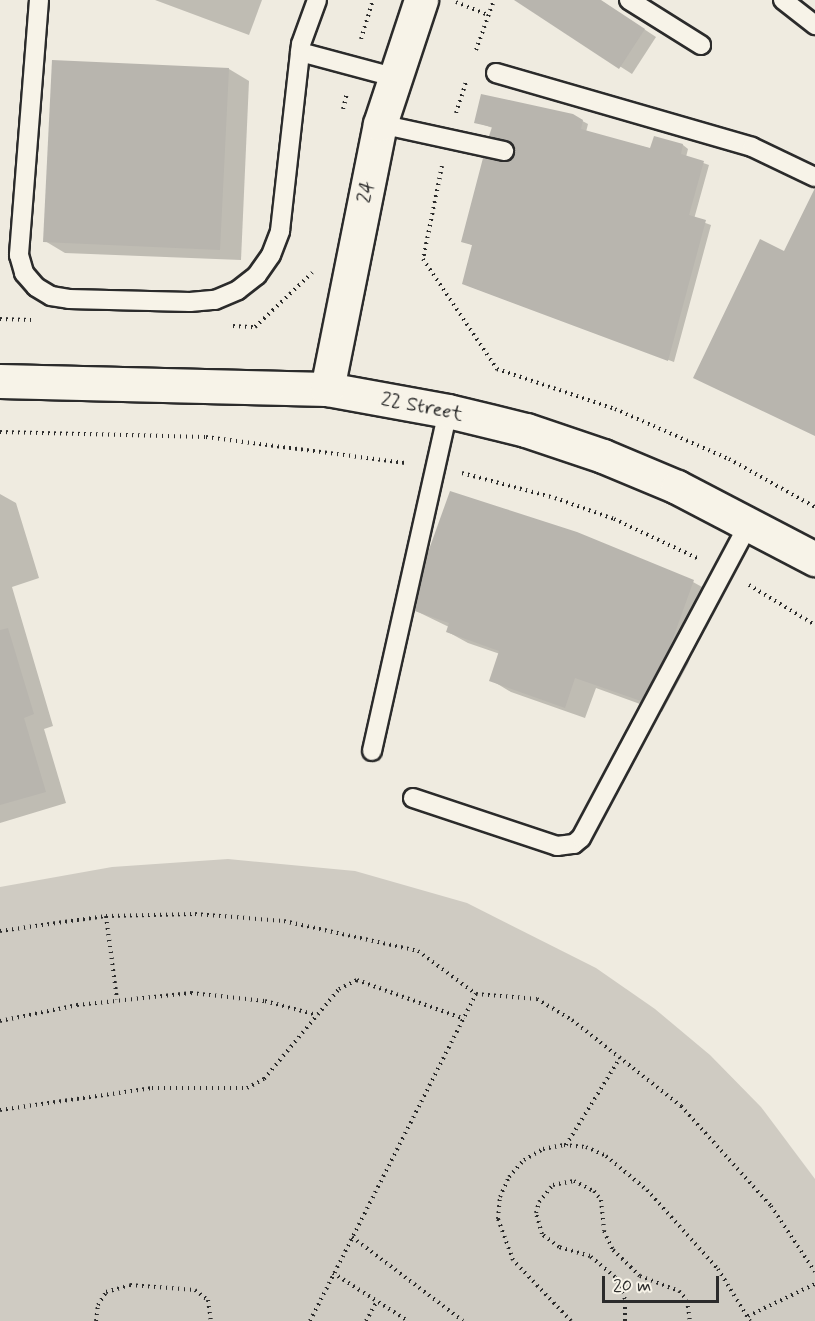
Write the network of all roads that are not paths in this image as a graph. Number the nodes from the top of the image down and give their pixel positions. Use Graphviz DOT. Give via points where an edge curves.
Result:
graph roads {
  1 [pos="39,0"];
  2 [pos="317,0"];
  3 [pos="421,0"];
  4 [pos="629,0"];
  5 [pos="783,0"];
  6 [pos="815,25"];
  7 [pos="701,45"];
  8 [pos="300,52"];
  9 [pos="496,73"];
  10 [pos="393,78"];
  11 [pos="380,124"];
  12 [pos="504,151"];
  13 [pos="815,177"];
  14 [pos="0,381"];
  15 [pos="327,389"];
  16 [pos="447,411"];
  17 [pos="750,522"];
  18 [pos="815,559"];
  19 [pos="372,751"];
  20 [pos="413,798"];
  1 -- 8 [label="lane" via="19,255 24,273 51,296 190,303 215,300 238,290 257,274 271,255 279,231"];
  2 -- 8 [label="lane"];
  3 -- 10 [label="street, 24"];
  4 -- 7 [label="lane"];
  5 -- 6 [label="lane"];
  8 -- 10 [label="lane"];
  9 -- 13 [label="lane" via="752,147"];
  10 -- 11 [label="street, 24"];
  11 -- 12 [label="lane"];
  11 -- 15 [label="street, 24"];
  14 -- 15 [label="street, 22 Street"];
  15 -- 16 [label="street, 22 Street"];
  16 -- 17 [label="street, 22 Street" via="526,430 603,456"];
  16 -- 19 [label="lane"];
  17 -- 18 [label="street, 22 Street"];
  17 -- 20 [label="lane" via="574,844 557,846"];
}
